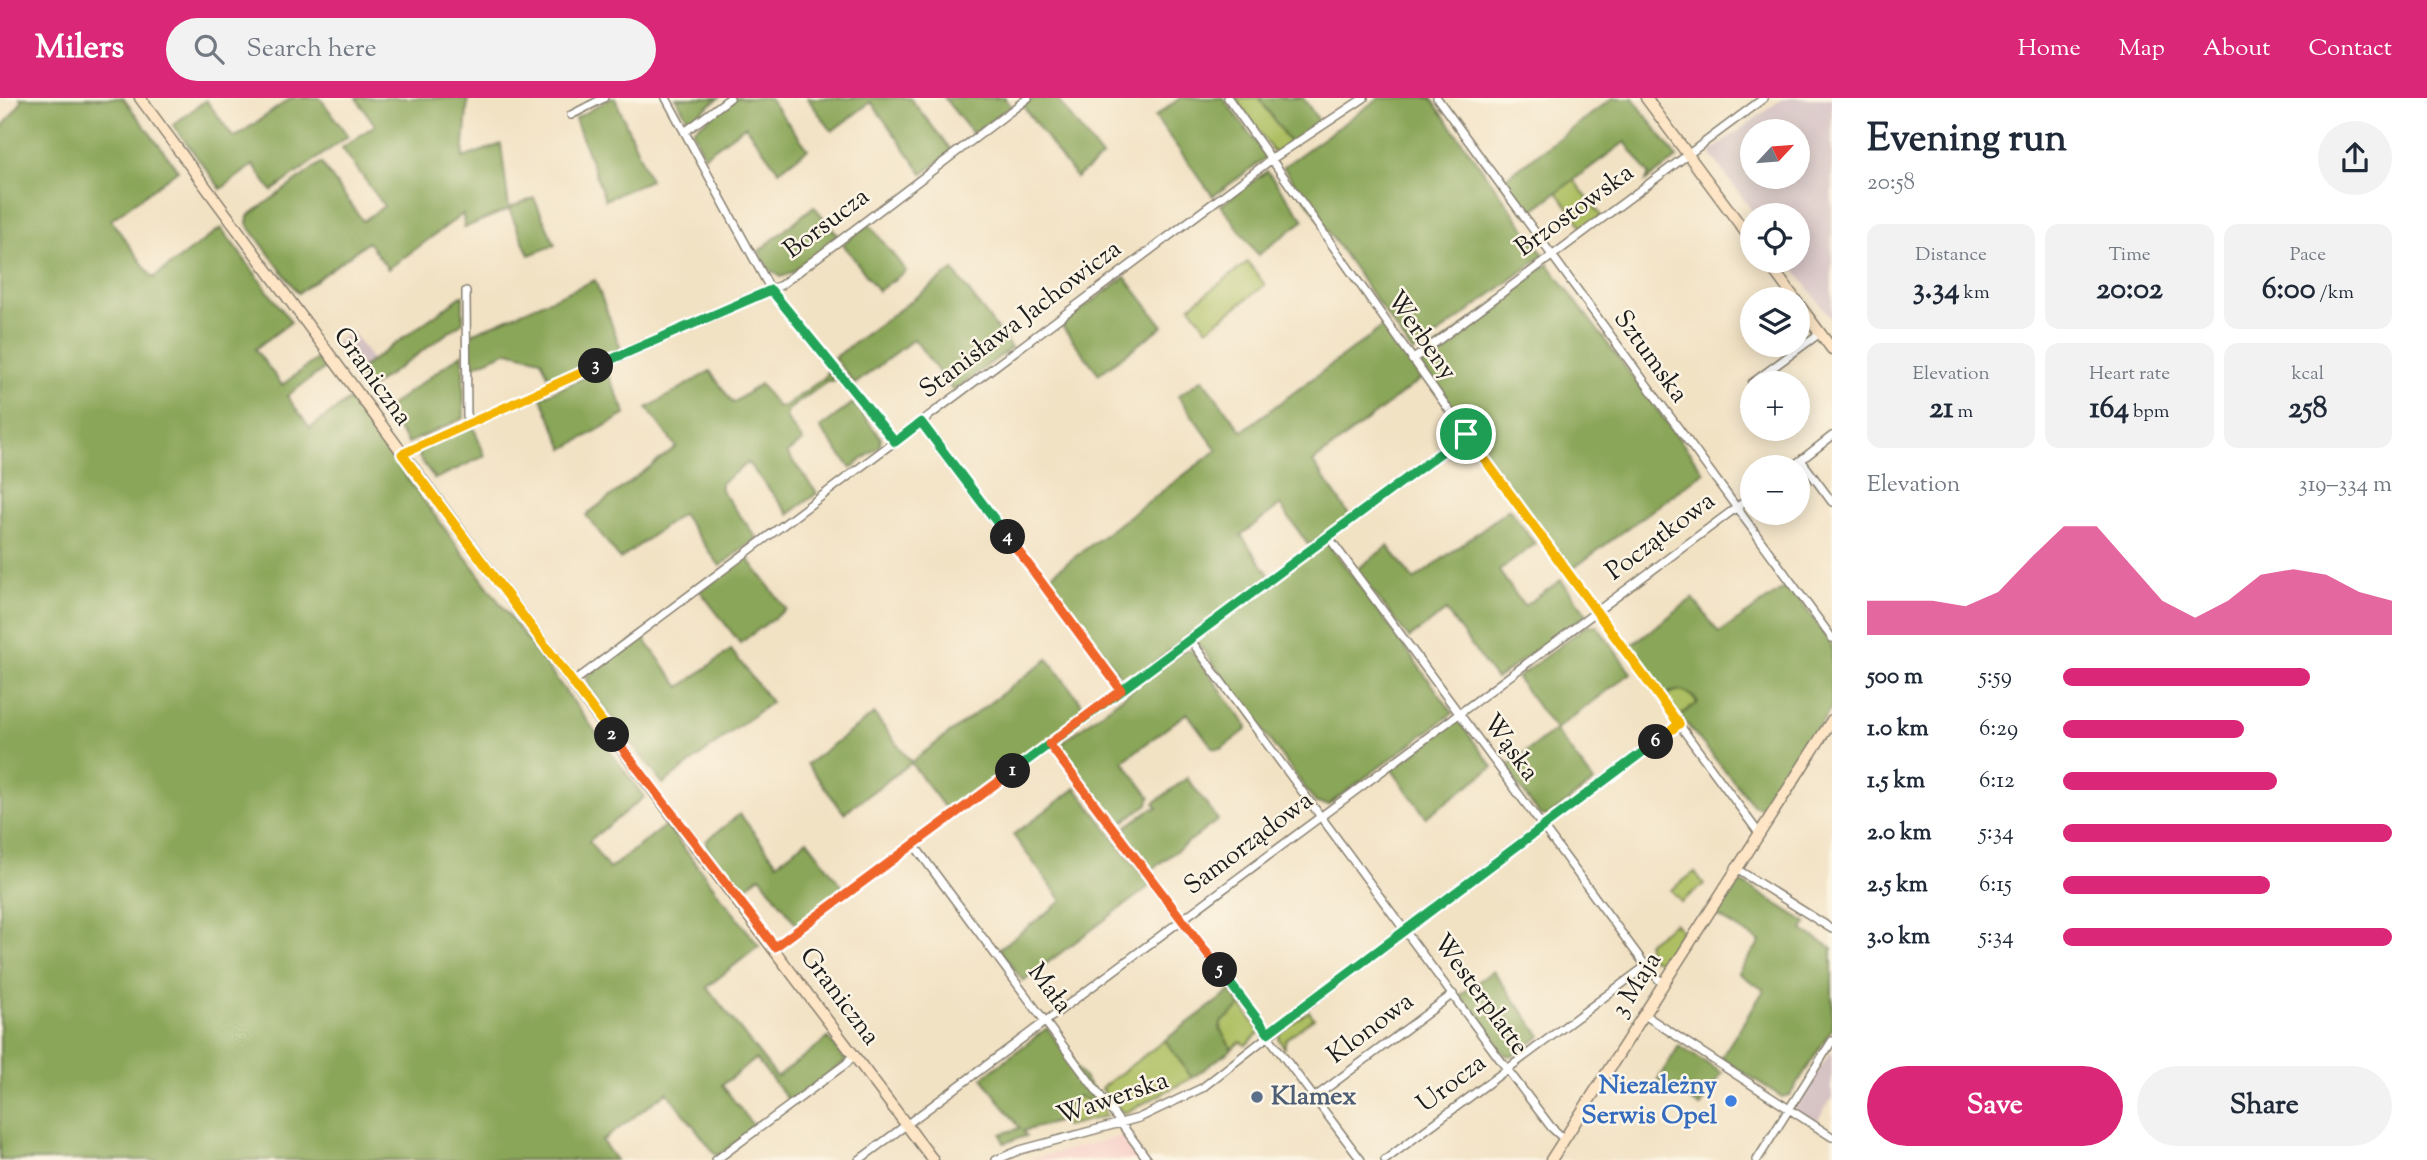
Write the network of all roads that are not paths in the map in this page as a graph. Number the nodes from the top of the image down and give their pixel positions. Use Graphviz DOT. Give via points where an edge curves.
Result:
graph roads {
  1 [pos="140,98"];
  2 [pos="604,98"];
  3 [pos="666,98"];
  4 [pos="730,98"];
  5 [pos="1028,98"];
  6 [pos="1227,98"];
  7 [pos="1364,98"];
  8 [pos="1437,98"];
  9 [pos="1646,98"];
  10 [pos="1764,98"];
  11 [pos="571,115"];
  12 [pos="685,131"];
  13 [pos="1688,155"];
  14 [pos="1272,159"];
  15 [pos="1740,224"];
  16 [pos="1551,257"];
  17 [pos="771,290"];
  18 [pos="466,291"];
  19 [pos="1810,320"];
  20 [pos="1820,333"];
  21 [pos="1832,349"];
  22 [pos="1412,360"];
  23 [pos="1769,371"];
  24 [pos="921,422"];
  25 [pos="467,423"];
  26 [pos="1466,434"];
  27 [pos="1832,436"];
  28 [pos="895,442"];
  29 [pos="402,454"];
  30 [pos="1807,455"];
  31 [pos="1810,472"];
  32 [pos="1832,502"];
  33 [pos="1740,505"];
  34 [pos="1735,509"];
  35 [pos="1327,535"];
  36 [pos="1596,612"];
  37 [pos="1189,638"];
  38 [pos="1832,638"];
  39 [pos="572,683"];
  40 [pos="1121,690"];
  41 [pos="1459,714"];
  42 [pos="1832,721"];
  43 [pos="1679,724"];
  44 [pos="1049,744"];
  45 [pos="1321,816"];
  46 [pos="1542,828"];
  47 [pos="1758,832"];
  48 [pos="914,845"];
  49 [pos="1735,868"];
  50 [pos="1182,920"];
  51 [pos="1405,929"];
  52 [pos="1832,929"];
  53 [pos="775,947"];
  54 [pos="1646,967"];
  55 [pos="1662,983"];
  56 [pos="1453,994"];
  57 [pos="1643,1014"];
  58 [pos="1047,1021"];
  59 [pos="1268,1033"];
  60 [pos="1832,1041"];
  61 [pos="854,1052"];
  62 [pos="1507,1069"];
  63 [pos="1315,1097"];
  64 [pos="1788,1109"];
  65 [pos="909,1123"];
  66 [pos="1123,1124"];
  67 [pos="1832,1137"];
  68 [pos="1564,1139"];
  69 [pos="926,1148"];
  70 [pos="716,1160"];
  71 [pos="859,1160"];
  72 [pos="933,1160"];
  73 [pos="940,1160"];
  74 [pos="996,1160"];
  75 [pos="1148,1160"];
  76 [pos="1361,1160"];
  77 [pos="1385,1160"];
  78 [pos="1551,1160"];
  79 [pos="1757,1160"];
  1 -- 29 [label="street, Graniczna"];
  2 -- 11 [label="street"];
  3 -- 12 [label="street"];
  4 -- 12 [label="street"];
  5 -- 17 [label="street, Borsucza"];
  6 -- 14 [label="street, Werbeny"];
  7 -- 14 [label="street, Stanisława Jachowicza"];
  8 -- 16 [label="street, Sztumska"];
  9 -- 13 [label="street"];
  10 -- 13 [label="street, Brzostowska"];
  12 -- 17 [label="street"];
  13 -- 15 [label="street"];
  13 -- 16 [label="street, Brzostowska"];
  14 -- 22 [label="street, Werbeny"];
  14 -- 24 [label="street, Stanisława Jachowicza"];
  16 -- 22 [label="street, Brzostowska"];
  16 -- 34 [label="street, Sztumska"];
  17 -- 25 [label="street, Borsucza"];
  17 -- 28 [label="street"];
  18 -- 25 [label="street"];
  19 -- 20 [label="street"];
  20 -- 21 [label="street"];
  20 -- 23 [label="street"];
  22 -- 26 [label="street, Werbeny"];
  24 -- 28 [label="street, Stanisława Jachowicza"];
  24 -- 40 [label="street"];
  25 -- 29 [label="street, Borsucza"];
  26 -- 35 [label="street"];
  26 -- 36 [label="street, Werbeny"];
  27 -- 30 [label="street"];
  28 -- 39 [label="street, Stanisława Jachowicza"];
  29 -- 39 [label="street, Graniczna"];
  31 -- 32 [label="street"];
  33 -- 34 [label="street, Początkowa"];
  34 -- 36 [label="street, Początkowa"];
  34 -- 38 [label="street, Sztumska"];
  35 -- 37 [label="street"];
  35 -- 41 [label="street, Wąska"];
  36 -- 41 [label="street, Samorządowa"];
  36 -- 43 [label="street, Werbeny"];
  37 -- 40 [label="street"];
  37 -- 45 [label="street, Westerplatte"];
  39 -- 53 [label="street, Graniczna"];
  40 -- 44 [label="street"];
  41 -- 45 [label="street, Samorządowa"];
  41 -- 46 [label="street, Wąska"];
  42 -- 47 [label="street, 3 Maja"];
  43 -- 46 [label="street, Wawerska"];
  43 -- 47 [label="street, Werbeny"];
  44 -- 48 [label="street"];
  44 -- 50 [label="street"];
  45 -- 50 [label="street, Samorządowa"];
  45 -- 51 [label="street, Westerplatte"];
  46 -- 51 [label="street, Wawerska"];
  46 -- 54 [label="street, Wąska"];
  47 -- 49 [label="street, 3 Maja"];
  48 -- 53 [label="street"];
  48 -- 58 [label="street, Mała"];
  49 -- 52 [label="street"];
  49 -- 55 [label="street, 3 Maja"];
  50 -- 58 [label="street, Samorządowa"];
  50 -- 59 [label="street"];
  51 -- 56 [label="street, Westerplatte"];
  51 -- 59 [label="street, Wawerska"];
  53 -- 61 [label="street, Graniczna"];
  54 -- 55 [label="street, Wąska"];
  54 -- 62 [label="street, Urocza"];
  55 -- 57 [label="street, 3 Maja"];
  56 -- 62 [label="street, Westerplatte"];
  56 -- 63 [label="street, Klonowa"];
  57 -- 64 [label="street"];
  57 -- 68 [label="street, 3 Maja"];
  58 -- 65 [label="street, Samorządowa"];
  58 -- 66 [label="street, Mała"];
  59 -- 63 [label="street"];
  59 -- 66 [label="street, Wawerska" via="1202,1088 1160,1111"];
  60 -- 64 [label="street"];
  61 -- 65 [label="street, Graniczna"];
  61 -- 70 [label="street" via="846,1063"];
  62 -- 68 [label="street, Westerplatte"];
  62 -- 77 [label="street, Urocza"];
  63 -- 76 [label="street"];
  64 -- 67 [label="street"];
  64 -- 79 [label="street"];
  65 -- 69 [label="street, Graniczna"];
  65 -- 71 [label="street, Samorządowa"];
  66 -- 74 [label="street, Wawerska"];
  66 -- 75 [label="street, Mała"];
  68 -- 78 [label="street, 3 Maja"];
  69 -- 72 [label="street, Graniczna"];
  69 -- 73 [label="street, Graniczna"];
}
